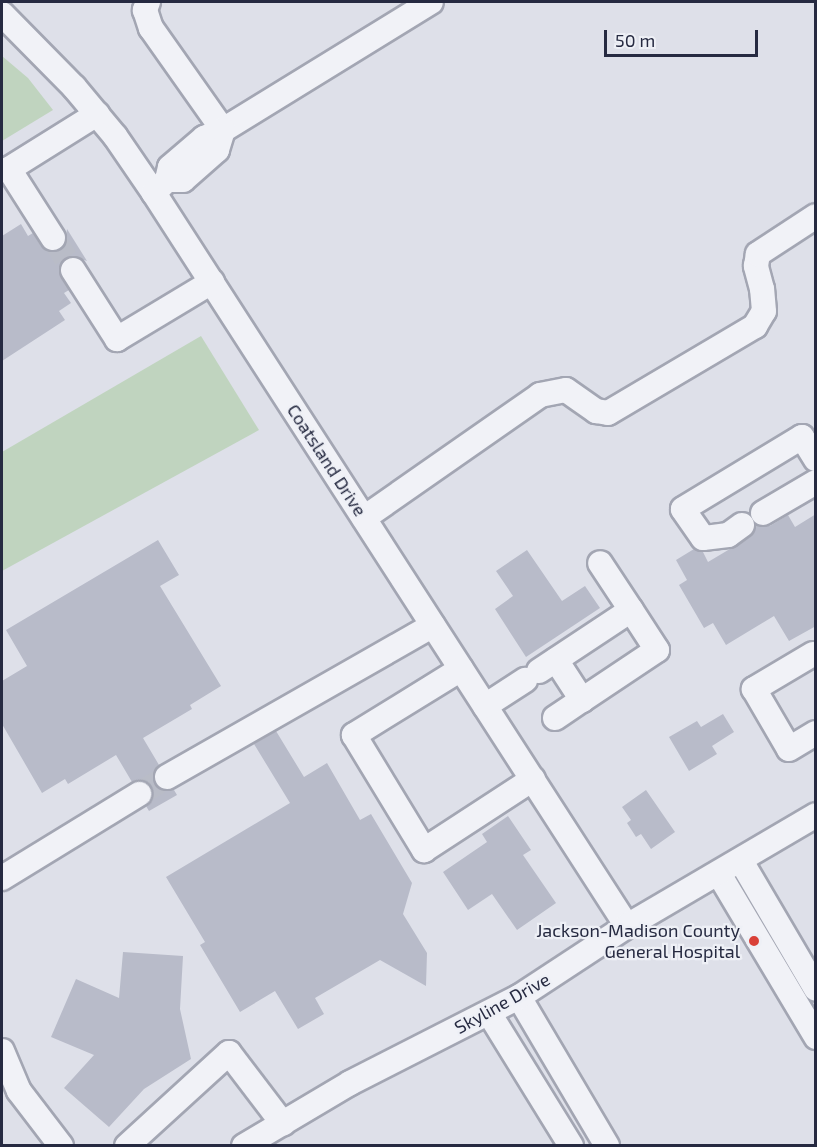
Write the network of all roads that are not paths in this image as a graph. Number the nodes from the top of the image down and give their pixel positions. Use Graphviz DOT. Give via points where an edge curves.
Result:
graph roads {
  1 [pos="148,2"];
  2 [pos="431,2"];
  3 [pos="2,14"];
  4 [pos="97,114"];
  5 [pos="223,130"];
  6 [pos="161,186"];
  7 [pos="816,216"];
  8 [pos="53,238"];
  9 [pos="73,270"];
  10 [pos="212,282"];
  11 [pos="816,459"];
  12 [pos="816,482"];
  13 [pos="763,513"];
  14 [pos="364,518"];
  15 [pos="742,525"];
  16 [pos="600,563"];
  17 [pos="631,610"];
  18 [pos="433,625"];
  19 [pos="813,654"];
  20 [pos="461,669"];
  21 [pos="540,671"];
  22 [pos="582,700"];
  23 [pos="485,706"];
  24 [pos="555,717"];
  25 [pos="816,733"];
  26 [pos="167,777"];
  27 [pos="533,780"];
  28 [pos="139,794"];
  29 [pos="816,815"];
  30 [pos="741,861"];
  31 [pos="719,874"];
  32 [pos="2,878"];
  33 [pos="627,926"];
  34 [pos="816,989"];
  35 [pos="519,997"];
  36 [pos="489,1012"];
  37 [pos="812,1025"];
  38 [pos="2,1051"];
  39 [pos="283,1124"];
  40 [pos="61,1146"];
  41 [pos="127,1146"];
  42 [pos="244,1146"];
  43 [pos="571,1146"];
  44 [pos="608,1146"];
  1 -- 5 [label="street" via="145,10 151,28"];
  2 -- 5 [label="street"];
  3 -- 4 [label="street, Coatsland Drive"];
  4 -- 6 [label="street, Coatsland Drive"];
  4 -- 8 [label="street" via="9,169"];
  5 -- 6 [label="street" via="217,150 183,180"];
  6 -- 10 [label="street, Coatsland Drive"];
  7 -- 14 [label="street" via="758,254 756,266 764,311 755,326 608,413 596,411 566,390 540,395"];
  9 -- 10 [label="street" via="117,339"];
  10 -- 14 [label="street, Coatsland Drive"];
  11 -- 15 [label="street" via="802,437 683,509 702,538 728,535"];
  12 -- 13 [label="street"];
  14 -- 18 [label="street, Coatsland Drive"];
  16 -- 17 [label="street"];
  17 -- 21 [label="street"];
  17 -- 22 [label="street" via="657,650"];
  18 -- 20 [label="street, Coatsland Drive"];
  18 -- 26 [label="street"];
  19 -- 25 [label="street" via="754,689 789,749"];
  20 -- 23 [label="street, Coatsland Drive"];
  20 -- 27 [label="street" via="354,735 424,850"];
  21 -- 22 [label="street"];
  21 -- 23 [label="street"];
  22 -- 24 [label="street"];
  23 -- 27 [label="street, Coatsland Drive"];
  27 -- 33 [label="street, Coatsland Drive"];
  28 -- 32 [label="street"];
  29 -- 30 [label="street, Skyline Drive"];
  30 -- 31 [label="street, Skyline Drive"];
  30 -- 34 [label="street"];
  31 -- 33 [label="street, Skyline Drive"];
  31 -- 37 [label="street"];
  33 -- 35 [label="street, Skyline Drive"];
  35 -- 36 [label="street, Skyline Drive"];
  35 -- 44 [label="street"];
  36 -- 39 [label="street, Skyline Drive" via="350,1083"];
  36 -- 43 [label="street"];
  38 -- 40 [label="street" via="19,1091"];
  39 -- 41 [label="street" via="229,1053"];
  39 -- 42 [label="street, Skyline Drive"];
}
